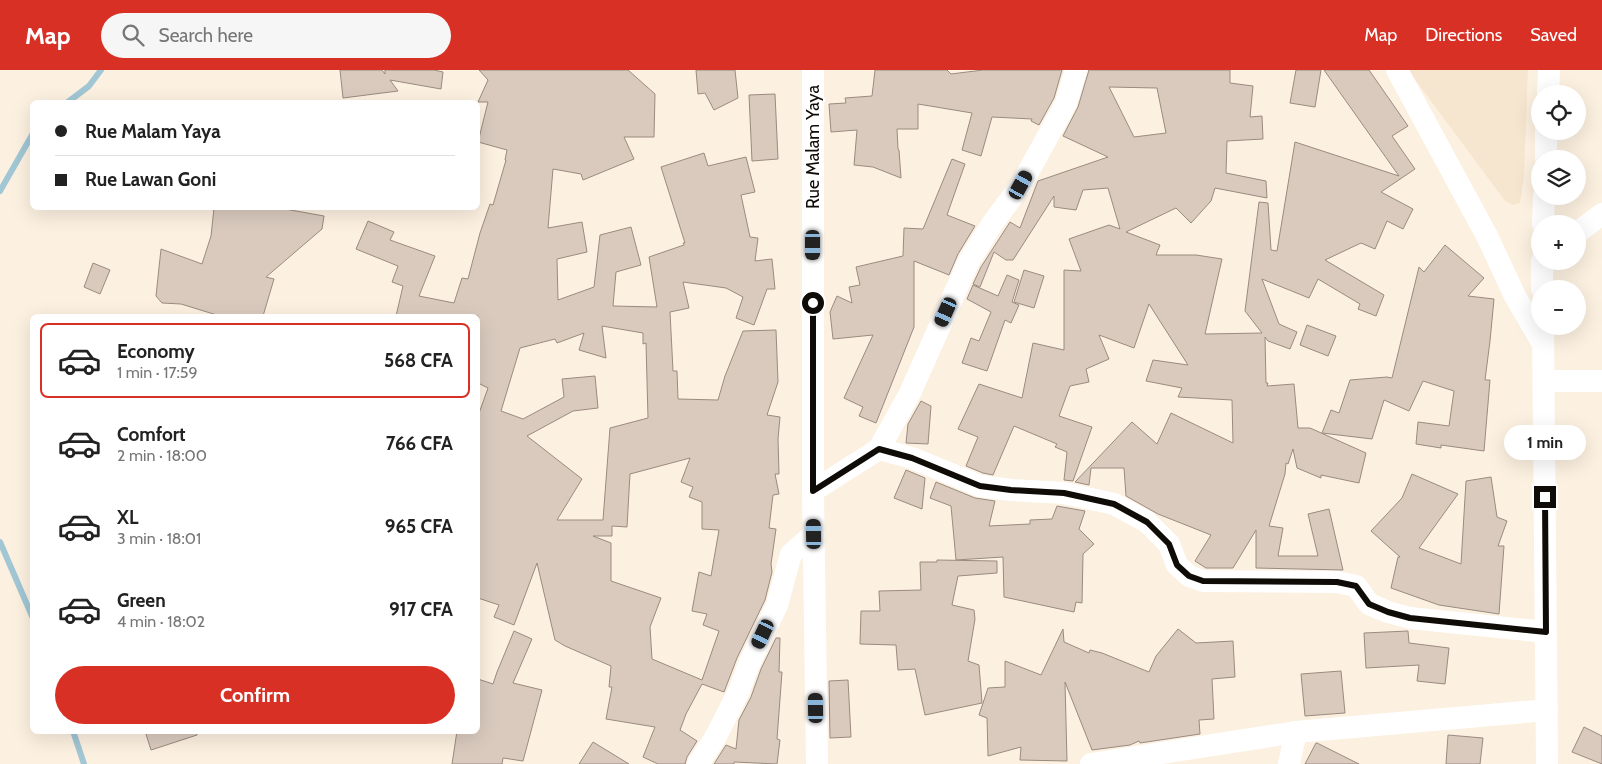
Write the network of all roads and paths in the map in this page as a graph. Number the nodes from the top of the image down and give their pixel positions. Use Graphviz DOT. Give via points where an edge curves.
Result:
graph roads {
  1 [pos="813,70"];
  2 [pos="1076,70"];
  3 [pos="1397,70"];
  4 [pos="1548,70"];
  5 [pos="1548,85"];
  6 [pos="1602,214"];
  7 [pos="1586,226"];
  8 [pos="1531,318"];
  9 [pos="1543,335"];
  10 [pos="1544,381"];
  11 [pos="1602,381"];
  12 [pos="879,449"];
  13 [pos="813,491"];
  14 [pos="814,534"];
  15 [pos="1546,632"];
  16 [pos="1547,710"];
  17 [pos="1296,732"];
  18 [pos="698,764"];
  19 [pos="817,764"];
  20 [pos="1091,764"];
  21 [pos="1290,764"];
  22 [pos="1547,764"];
  1 -- 13 [label="street, Rue Malam Yaya"];
  2 -- 12 [label="street" via="1066,102 1021,185 969,261 910,393"];
  3 -- 8 [label="street" via="1487,236 1515,296"];
  4 -- 5 [label="street"];
  6 -- 7 [label="street"];
  9 -- 10 [label="street"];
  10 -- 11 [label="street"];
  10 -- 15 [label="street"];
  12 -- 13 [label="street"];
  12 -- 15 [label="street" via="912,458 980,486 1064,493 1114,504 1147,522 1169,544 1177,565 1189,576 1203,581 1337,582 1356,586 1369,604 1410,618"];
  13 -- 14 [label="street, Rue Malam Yaya"];
  14 -- 18 [label="street" via="791,554 778,605 749,664 740,691"];
  14 -- 19 [label="street, Rue Malam Yaya"];
  15 -- 16 [label="street"];
  16 -- 17 [label="street"];
  16 -- 22 [label="street"];
  17 -- 20 [label="street"];
  17 -- 21 [label="street"];
}
